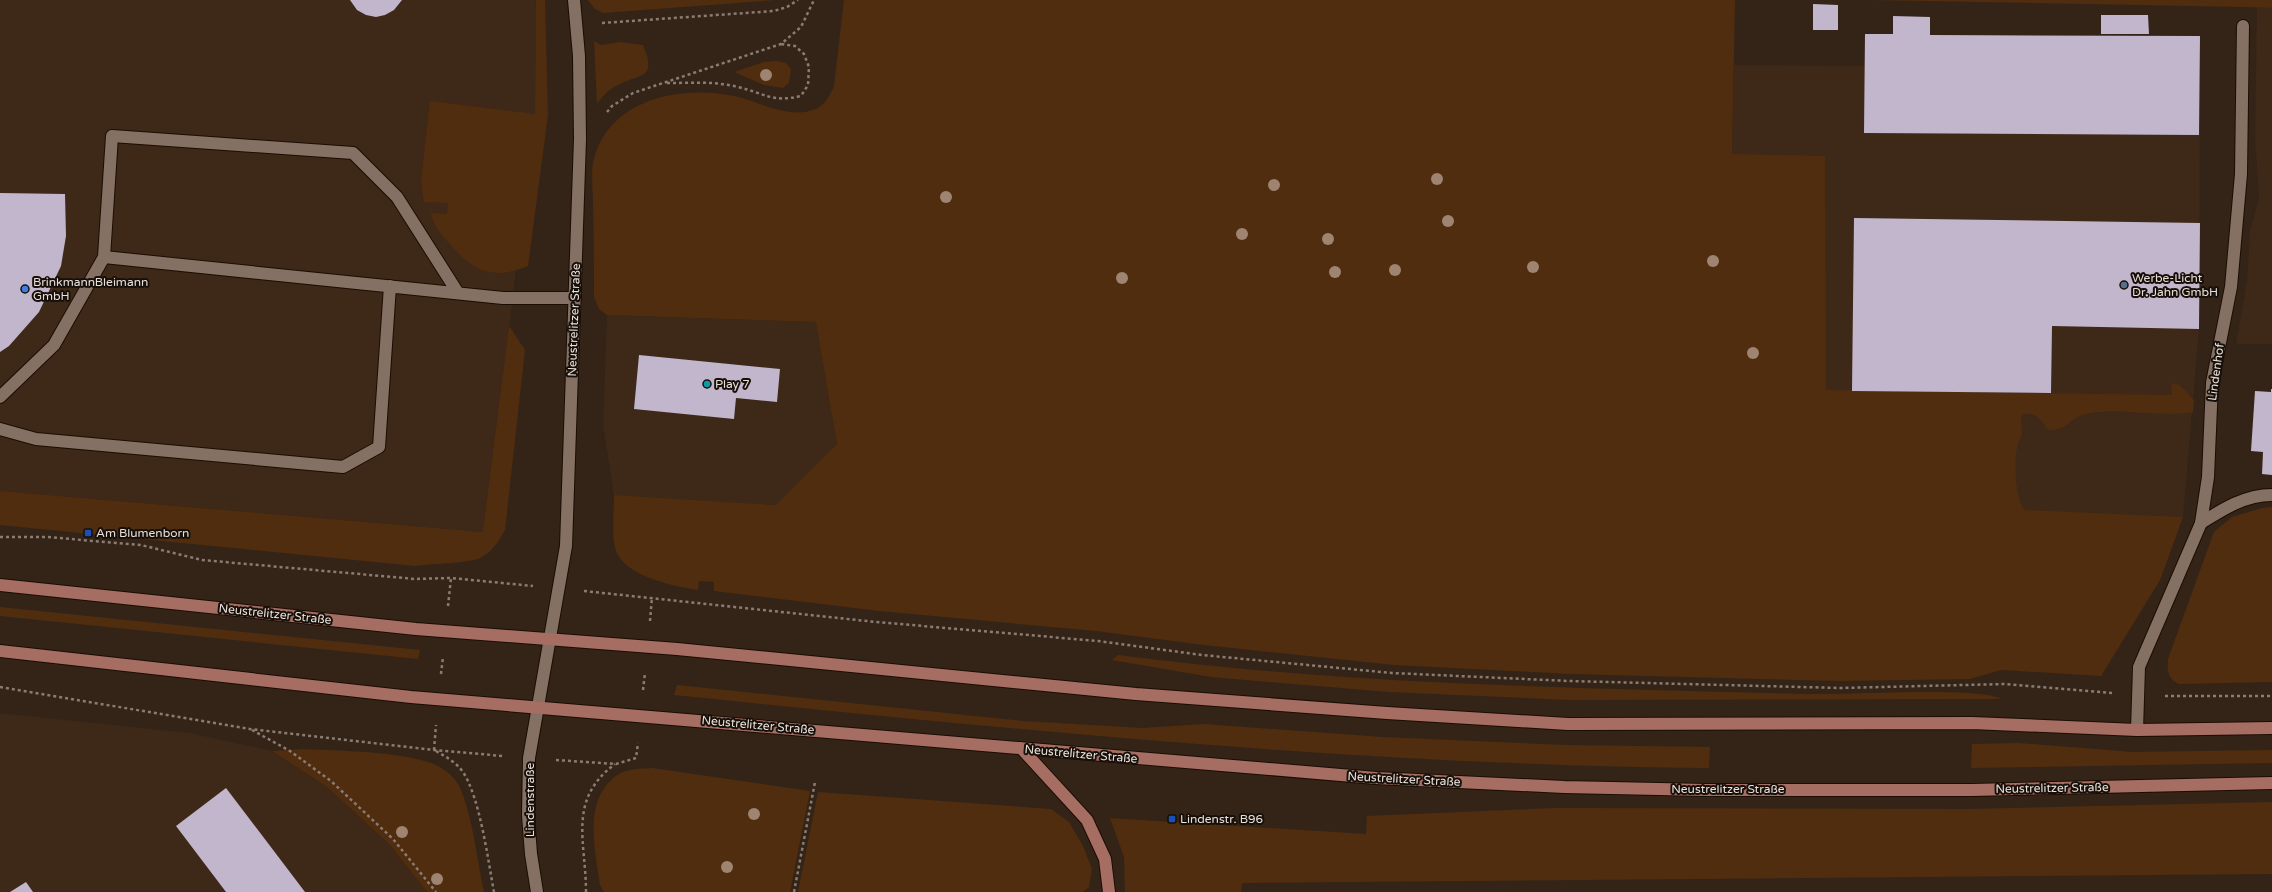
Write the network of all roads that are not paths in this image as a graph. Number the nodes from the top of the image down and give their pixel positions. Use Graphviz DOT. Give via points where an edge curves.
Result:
graph roads {
  1 [pos="574,0"];
  2 [pos="2242,26"];
  3 [pos="104,257"];
  4 [pos="390,286"];
  5 [pos="458,293"];
  6 [pos="575,298"];
  7 [pos="0,397"];
  8 [pos="0,428"];
  9 [pos="2272,495"];
  10 [pos="2201,523"];
  11 [pos="0,585"];
  12 [pos="551,639"];
  13 [pos="0,651"];
  14 [pos="538,707"];
  15 [pos="2272,728"];
  16 [pos="2137,730"];
  17 [pos="1020,748"];
  18 [pos="2272,783"];
  19 [pos="537,892"];
  20 [pos="1109,892"];
  1 -- 6 [label="street, Neustrelitzer Straße" via="580,139"];
  2 -- 10 [label="street, Lindenhof" via="2241,174 2231,287 2212,383 2208,477"];
  3 -- 4 [label="street"];
  3 -- 5 [label="street" via="112,136 353,153 397,197"];
  3 -- 7 [label="street" via="54,345"];
  4 -- 5 [label="street"];
  4 -- 8 [label="street" via="379,447 343,467 36,439"];
  5 -- 6 [label="street" via="502,298"];
  6 -- 12 [label="street, Neustrelitzer Straße" via="566,546"];
  9 -- 10 [label="street" via="2259,495 2227,506"];
  10 -- 16 [label="street, Lindenhof" via="2139,667"];
  11 -- 12 [label="main road, Neustrelitzer Straße" via="445,631"];
  12 -- 14 [label="street, Neustrelitzer Straße"];
  12 -- 16 [label="main road, Neustrelitzer Straße" via="1136,694 1560,723 1972,723"];
  13 -- 14 [label="main road, Neustrelitzer Straße" via="439,699"];
  14 -- 17 [label="main road, Neustrelitzer Straße"];
  14 -- 19 [label="street, Lindenstraße" via="530,758 528,815"];
  15 -- 16 [label="main road, Neustrelitzer Straße"];
  17 -- 18 [label="main road, Neustrelitzer Straße" via="1376,778 1564,787 1972,790"];
  17 -- 20 [label="main road" via="1087,820 1105,860"];
}
